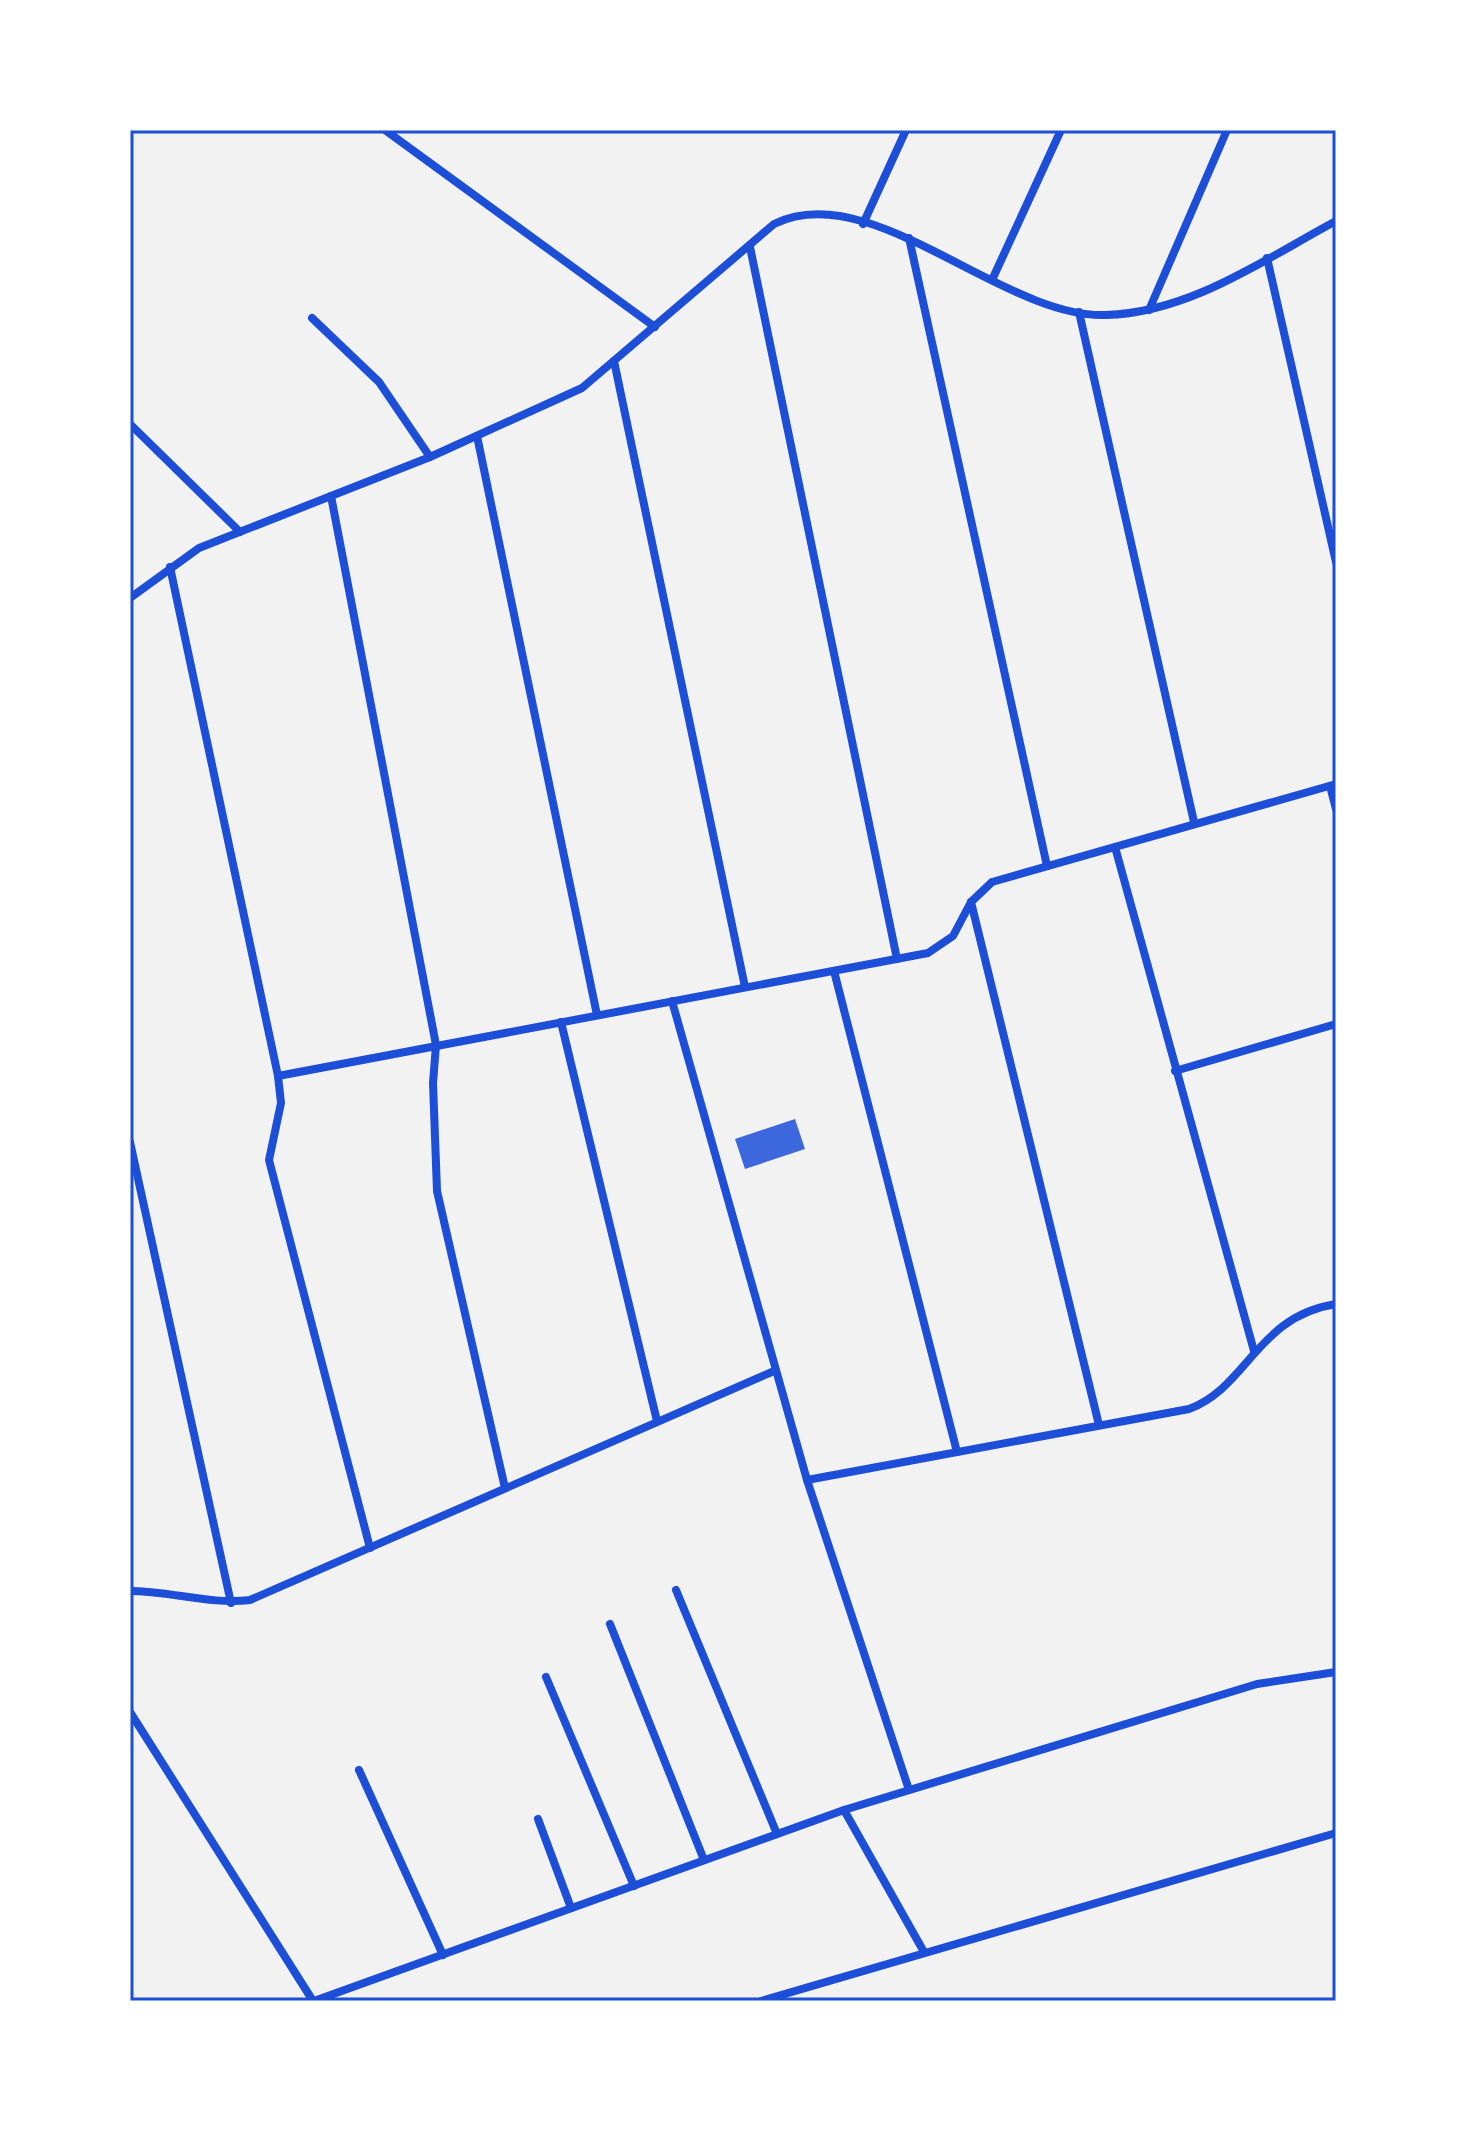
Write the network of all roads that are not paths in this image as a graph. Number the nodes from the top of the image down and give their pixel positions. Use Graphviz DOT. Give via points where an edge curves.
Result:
graph roads {
  1 [pos="385,130"];
  2 [pos="906,130"];
  3 [pos="1061,130"];
  4 [pos="1227,130"];
  5 [pos="1336,221"];
  6 [pos="863,224"];
  7 [pos="909,238"];
  8 [pos="750,247"];
  9 [pos="1267,258"];
  10 [pos="992,280"];
  11 [pos="1149,310"];
  12 [pos="1079,312"];
  13 [pos="312,318"];
  14 [pos="655,327"];
  15 [pos="614,361"];
  16 [pos="130,424"];
  17 [pos="477,436"];
  18 [pos="430,457"];
  19 [pos="331,496"];
  20 [pos="240,532"];
  21 [pos="1336,562"];
  22 [pos="170,567"];
  23 [pos="130,598"];
  24 [pos="1333,785"];
  25 [pos="1336,809"];
  26 [pos="1194,822"];
  27 [pos="1115,847"];
  28 [pos="1047,866"];
  29 [pos="971,902"];
  30 [pos="897,959"];
  31 [pos="834,971"];
  32 [pos="745,987"];
  33 [pos="672,1001"];
  34 [pos="597,1015"];
  35 [pos="561,1022"];
  36 [pos="1336,1024"];
  37 [pos="436,1045"];
  38 [pos="1175,1071"];
  39 [pos="278,1076"];
  40 [pos="130,1142"];
  41 [pos="1336,1304"];
  42 [pos="1254,1351"];
  43 [pos="774,1371"];
  44 [pos="657,1421"];
  45 [pos="1099,1425"];
  46 [pos="957,1452"];
  47 [pos="807,1480"];
  48 [pos="505,1488"];
  49 [pos="370,1548"];
  50 [pos="676,1590"];
  51 [pos="130,1591"];
  52 [pos="231,1603"];
  53 [pos="610,1624"];
  54 [pos="1336,1672"];
  55 [pos="546,1677"];
  56 [pos="130,1712"];
  57 [pos="359,1770"];
  58 [pos="909,1790"];
  59 [pos="844,1810"];
  60 [pos="538,1819"];
  61 [pos="1336,1833"];
  62 [pos="777,1834"];
  63 [pos="704,1860"];
  64 [pos="634,1886"];
  65 [pos="571,1908"];
  66 [pos="924,1952"];
  67 [pos="443,1955"];
  68 [pos="314,2001"];
  69 [pos="761,2001"];
  1 -- 14 [label="street"];
  2 -- 6 [label="street"];
  3 -- 10 [label="street"];
  4 -- 11 [label="street"];
  5 -- 9 [label="street"];
  6 -- 7 [label="street"];
  6 -- 8 [label="street" via="813,212 793,215 774,224"];
  7 -- 10 [label="street"];
  7 -- 28 [label="street"];
  8 -- 14 [label="street"];
  8 -- 30 [label="street"];
  9 -- 11 [label="street" via="1213,287"];
  9 -- 21 [label="street"];
  10 -- 12 [label="street" via="1047,308"];
  11 -- 12 [label="street" via="1104,316"];
  12 -- 26 [label="street"];
  13 -- 18 [label="street" via="379,382"];
  14 -- 15 [label="street"];
  15 -- 17 [label="street" via="582,388"];
  15 -- 32 [label="street"];
  16 -- 20 [label="street"];
  17 -- 18 [label="street"];
  17 -- 34 [label="street"];
  18 -- 19 [label="street"];
  19 -- 20 [label="street"];
  19 -- 37 [label="street"];
  20 -- 22 [label="street" via="199,548"];
  22 -- 23 [label="street"];
  22 -- 39 [label="street"];
  24 -- 25 [label="street"];
  24 -- 26 [label="street"];
  26 -- 27 [label="street"];
  27 -- 28 [label="street"];
  27 -- 38 [label="street"];
  28 -- 29 [label="street" via="992,882"];
  29 -- 30 [label="street" via="953,936 928,953"];
  29 -- 45 [label="street"];
  30 -- 31 [label="street"];
  31 -- 32 [label="street"];
  31 -- 46 [label="street"];
  32 -- 33 [label="street"];
  33 -- 34 [label="street"];
  33 -- 43 [label="street"];
  34 -- 35 [label="street"];
  35 -- 37 [label="street"];
  35 -- 44 [label="street"];
  36 -- 38 [label="street"];
  37 -- 39 [label="street"];
  37 -- 48 [label="street" via="437,1191"];
  38 -- 42 [label="street"];
  39 -- 49 [label="street" via="281,1103 269,1160"];
  40 -- 52 [label="street"];
  41 -- 42 [label="street" via="1321,1306 1272,1332"];
  42 -- 45 [label="street" via="1208,1402"];
  43 -- 44 [label="street"];
  43 -- 47 [label="street"];
  44 -- 48 [label="street"];
  45 -- 46 [label="street"];
  46 -- 47 [label="street"];
  47 -- 58 [label="street"];
  48 -- 49 [label="street"];
  49 -- 52 [label="street" via="250,1600"];
  50 -- 62 [label="street"];
  51 -- 52 [label="street" via="165,1591"];
  53 -- 63 [label="street"];
  54 -- 58 [label="street" via="1257,1684"];
  55 -- 64 [label="street"];
  56 -- 68 [label="street"];
  57 -- 67 [label="street"];
  58 -- 59 [label="street"];
  59 -- 62 [label="street"];
  59 -- 66 [label="street"];
  60 -- 65 [label="street"];
  61 -- 66 [label="street"];
  62 -- 63 [label="street"];
  63 -- 64 [label="street"];
  64 -- 65 [label="street"];
  65 -- 67 [label="street"];
  66 -- 69 [label="street"];
  67 -- 68 [label="street"];
}
